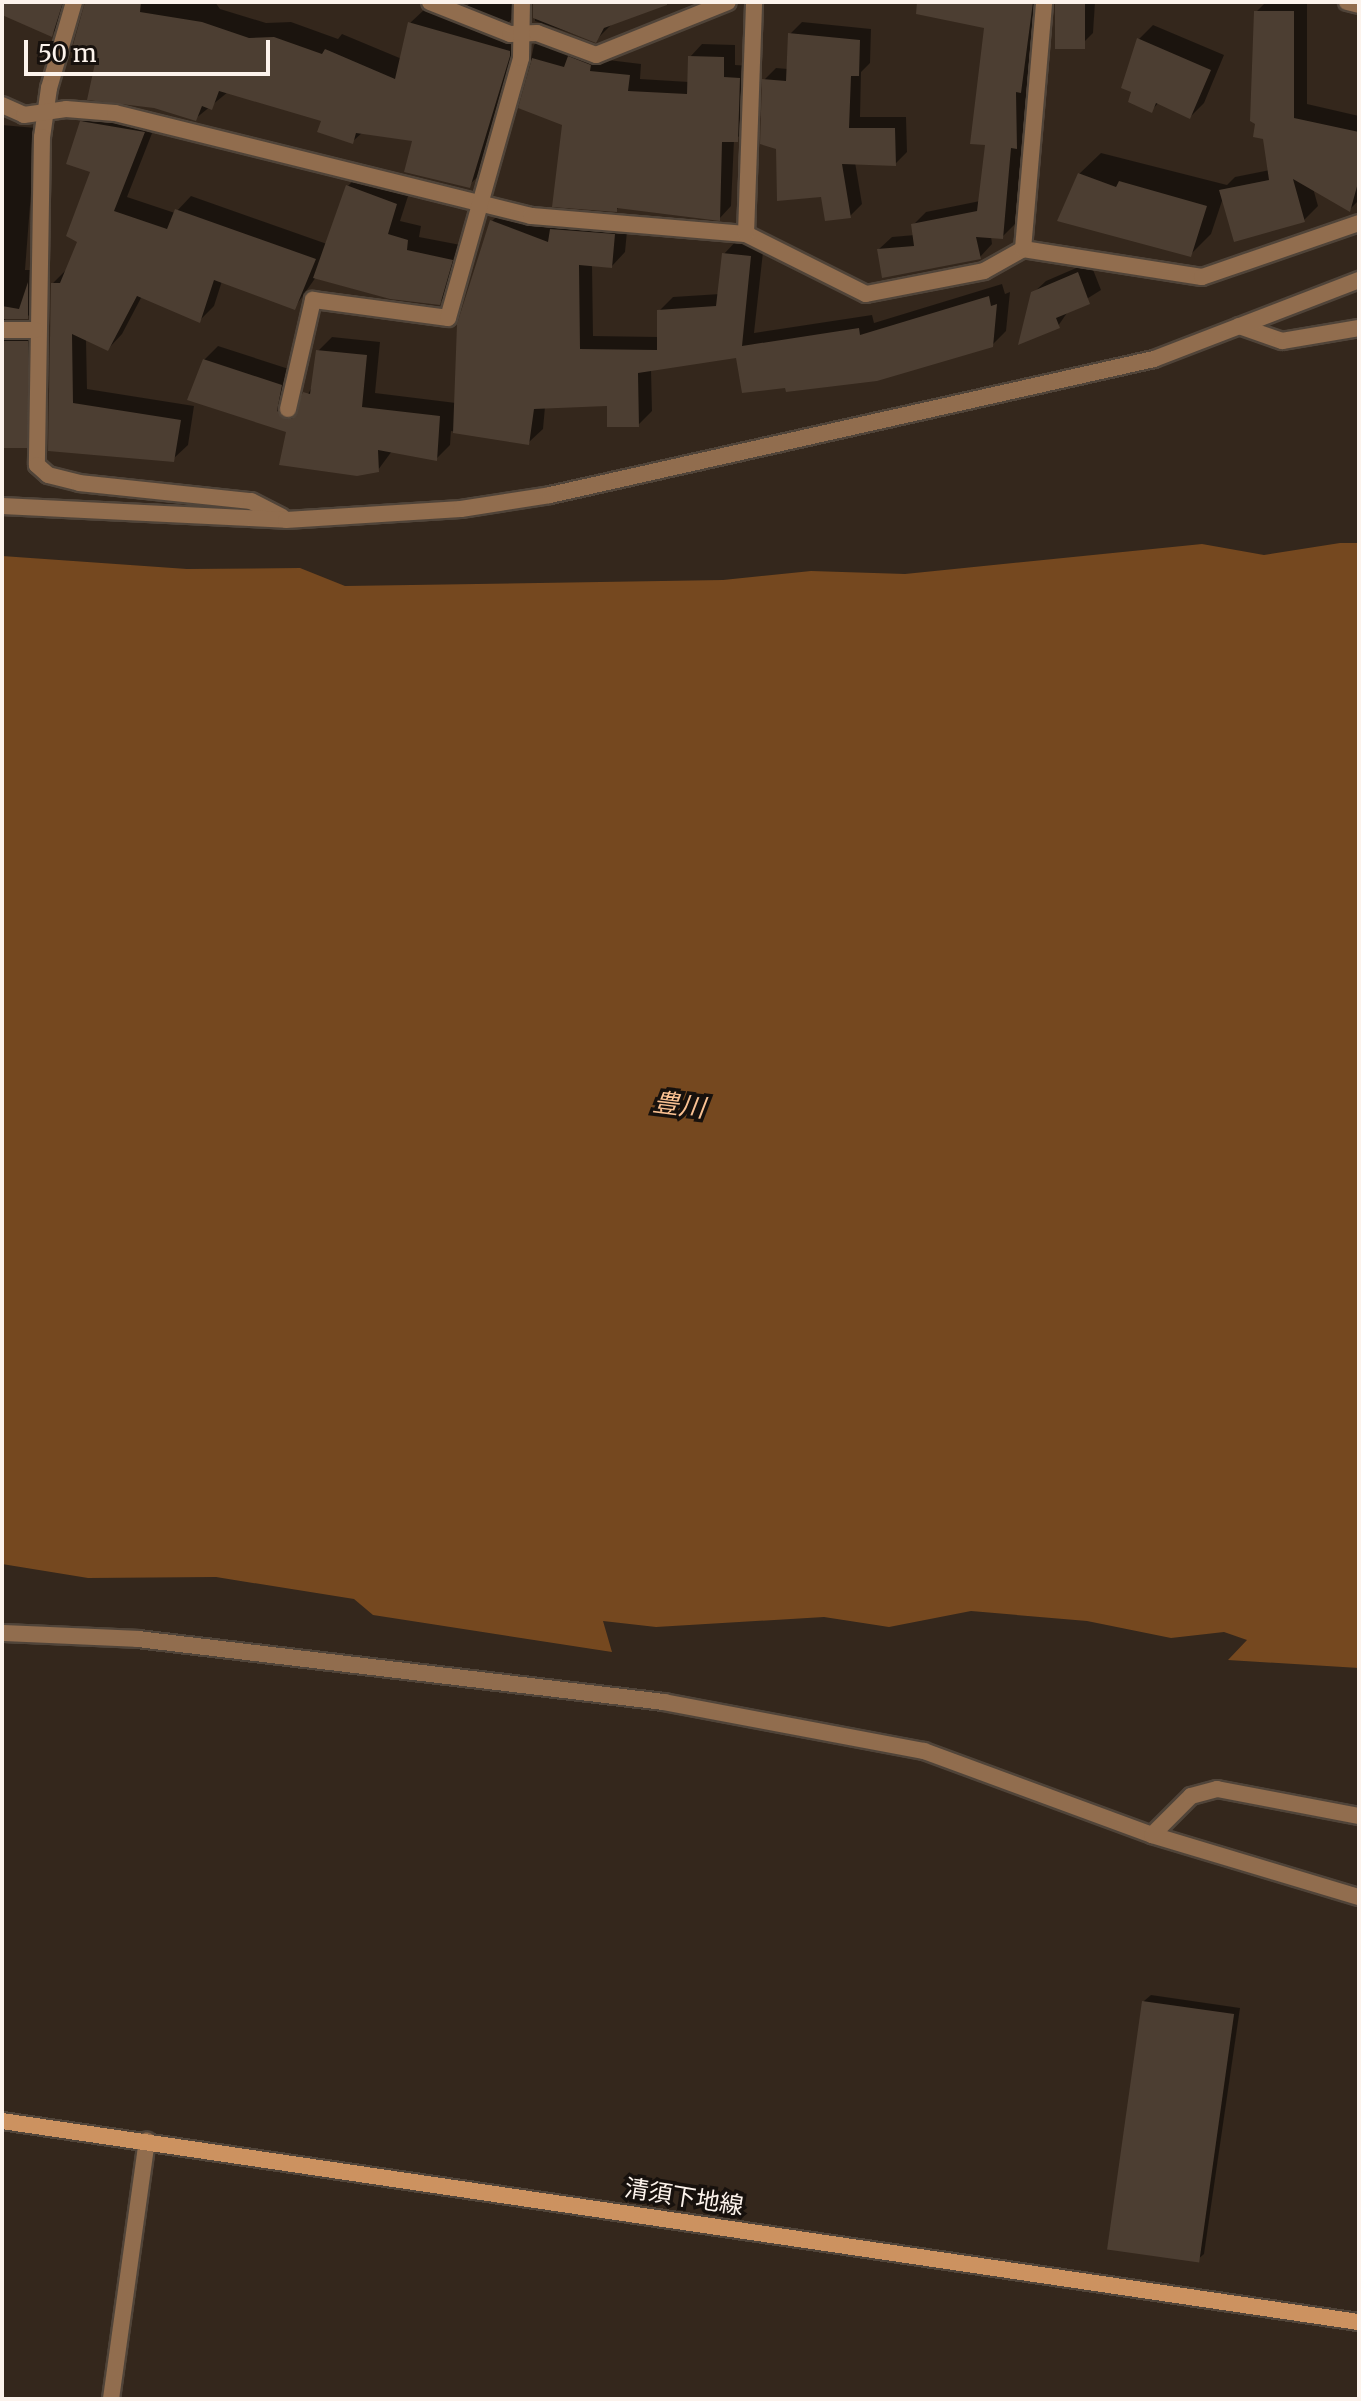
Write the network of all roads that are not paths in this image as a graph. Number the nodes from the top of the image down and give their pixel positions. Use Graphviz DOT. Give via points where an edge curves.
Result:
graph roads {
  1 [pos="74,2"];
  2 [pos="430,2"];
  3 [pos="522,2"];
  4 [pos="728,2"];
  5 [pos="754,2"];
  6 [pos="1044,2"];
  7 [pos="1347,2"];
  8 [pos="1359,5"];
  9 [pos="523,34"];
  10 [pos="2,105"];
  11 [pos="45,111"];
  12 [pos="479,205"];
  13 [pos="1359,223"];
  14 [pos="746,234"];
  15 [pos="1023,249"];
  16 [pos="1359,280"];
  17 [pos="1239,326"];
  18 [pos="1359,328"];
  19 [pos="2,330"];
  20 [pos="35,330"];
  21 [pos="288,409"];
  22 [pos="2,506"];
  23 [pos="286,520"];
  24 [pos="2,1633"];
  25 [pos="1359,1816"];
  26 [pos="1152,1835"];
  27 [pos="1359,1897"];
  28 [pos="2,2121"];
  29 [pos="147,2140"];
  30 [pos="1359,2322"];
  31 [pos="111,2399"];
  1 -- 11 [label="street"];
  2 -- 9 [label="street" via="510,34"];
  3 -- 9 [label="street"];
  4 -- 9 [label="street" via="596,55 537,33"];
  5 -- 14 [label="street"];
  6 -- 15 [label="street"];
  7 -- 8 [label="street"];
  9 -- 12 [label="street" via="521,58"];
  10 -- 11 [label="street" via="24,115"];
  11 -- 12 [label="street" via="115,113"];
  11 -- 20 [label="street"];
  12 -- 14 [label="street" via="545,218"];
  12 -- 21 [label="street" via="448,318 313,300"];
  13 -- 15 [label="street" via="1202,277"];
  14 -- 15 [label="street" via="866,294 984,271"];
  16 -- 17 [label="street"];
  17 -- 18 [label="street" via="1282,341"];
  17 -- 23 [label="street" via="1154,359 550,495 461,509"];
  19 -- 20 [label="street"];
  20 -- 23 [label="street" via="35,451 37,465 48,475 251,501"];
  22 -- 23 [label="street"];
  24 -- 26 [label="street" via="138,1639 664,1702 924,1751"];
  25 -- 26 [label="street" via="1217,1789 1191,1796"];
  26 -- 27 [label="street"];
  28 -- 29 [label="main road, 清須下地線"];
  29 -- 30 [label="main road, 清須下地線"];
  29 -- 31 [label="street"];
}
